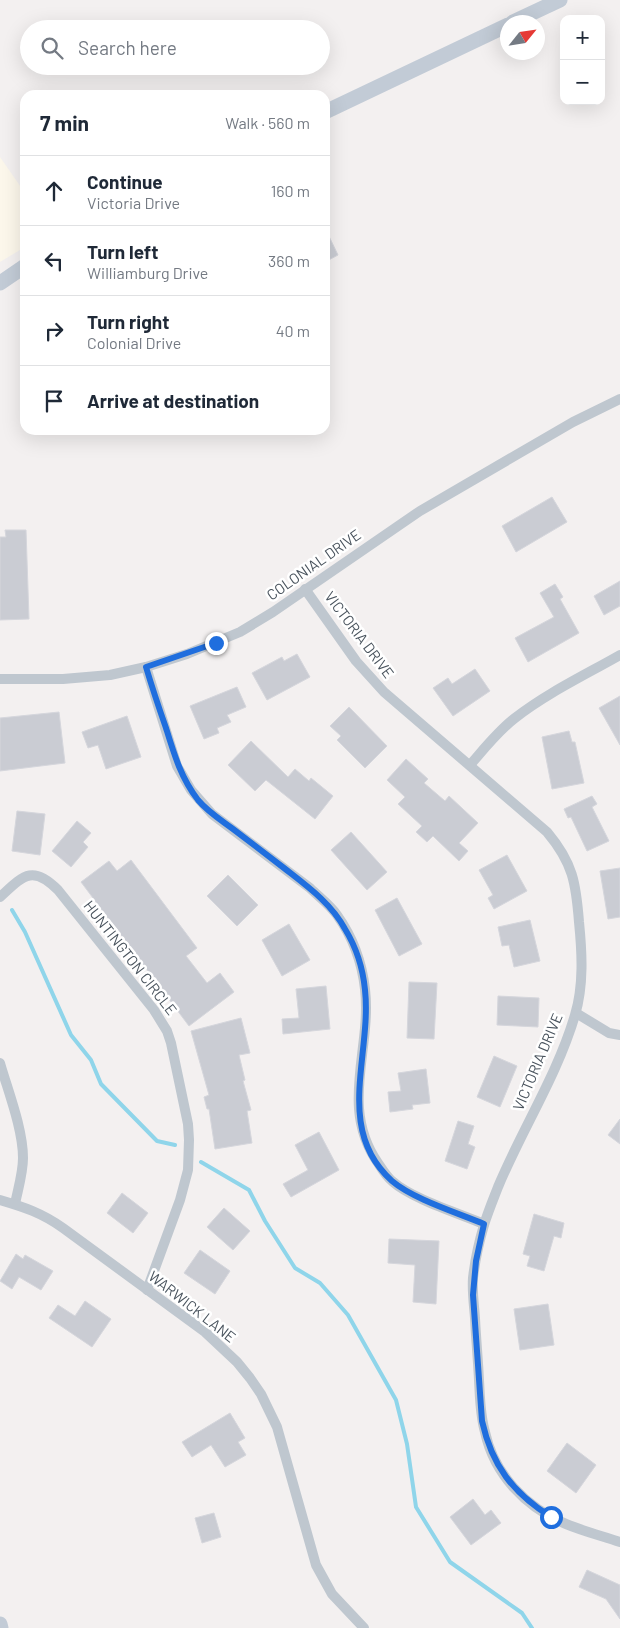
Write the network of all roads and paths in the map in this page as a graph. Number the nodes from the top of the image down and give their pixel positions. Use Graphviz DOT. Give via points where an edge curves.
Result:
graph roads {
  1 [pos="560,0"];
  2 [pos="528,15"];
  3 [pos="500,29"];
  4 [pos="330,110"];
  5 [pos="20,269"];
  6 [pos="0,283"];
  7 [pos="620,399"];
  8 [pos="305,589"];
  9 [pos="620,655"];
  10 [pos="146,667"];
  11 [pos="0,679"];
  12 [pos="470,765"];
  13 [pos="0,897"];
  14 [pos="576,1014"];
  15 [pos="620,1034"];
  16 [pos="0,1063"];
  17 [pos="0,1200"];
  18 [pos="15,1204"];
  19 [pos="484,1224"];
  20 [pos="147,1290"];
  21 [pos="620,1542"];
  22 [pos="0,1624"];
  23 [pos="362,1627"];
  24 [pos="1,1628"];
  1 -- 2 [label="main road"];
  3 -- 4 [label="main road"];
  5 -- 6 [label="main road"];
  7 -- 8 [label="street, COLONIAL DRIVE" via="573,422 420,511"];
  8 -- 10 [label="street, COLONIAL DRIVE" via="240,632"];
  8 -- 12 [label="street, VICTORIA DRIVE" via="374,682"];
  9 -- 12 [label="street" via="516,717"];
  10 -- 11 [label="street, COLONIAL DRIVE" via="87,678"];
  10 -- 19 [label="street" via="178,766 191,790 212,814 310,888 336,914 355,949 365,990 359,1115 373,1156 392,1181 404,1190"];
  12 -- 14 [label="street, VICTORIA DRIVE" via="547,832 569,864 576,884 582,948"];
  13 -- 20 [label="street, HUNTINGTON CIRCLE" via="26,876 33,874 49,881 154,1010 167,1031 188,1124 189,1163 180,1200"];
  14 -- 15 [label="street" via="608,1033"];
  14 -- 19 [label="street, VICTORIA DRIVE" via="552,1076 508,1164"];
  16 -- 18 [label="street" via="23,1147"];
  17 -- 18 [label="street, WARWICK LANE"];
  18 -- 20 [label="street, WARWICK LANE" via="50,1219"];
  19 -- 21 [label="street, VICTORIA DRIVE" via="473,1295 482,1421 490,1449 504,1476 524,1499 566,1524"];
  20 -- 23 [label="street, WARWICK LANE" via="221,1346 261,1394 283,1445 316,1564 332,1594"];
  22 -- 24 [label="main road"];
}
